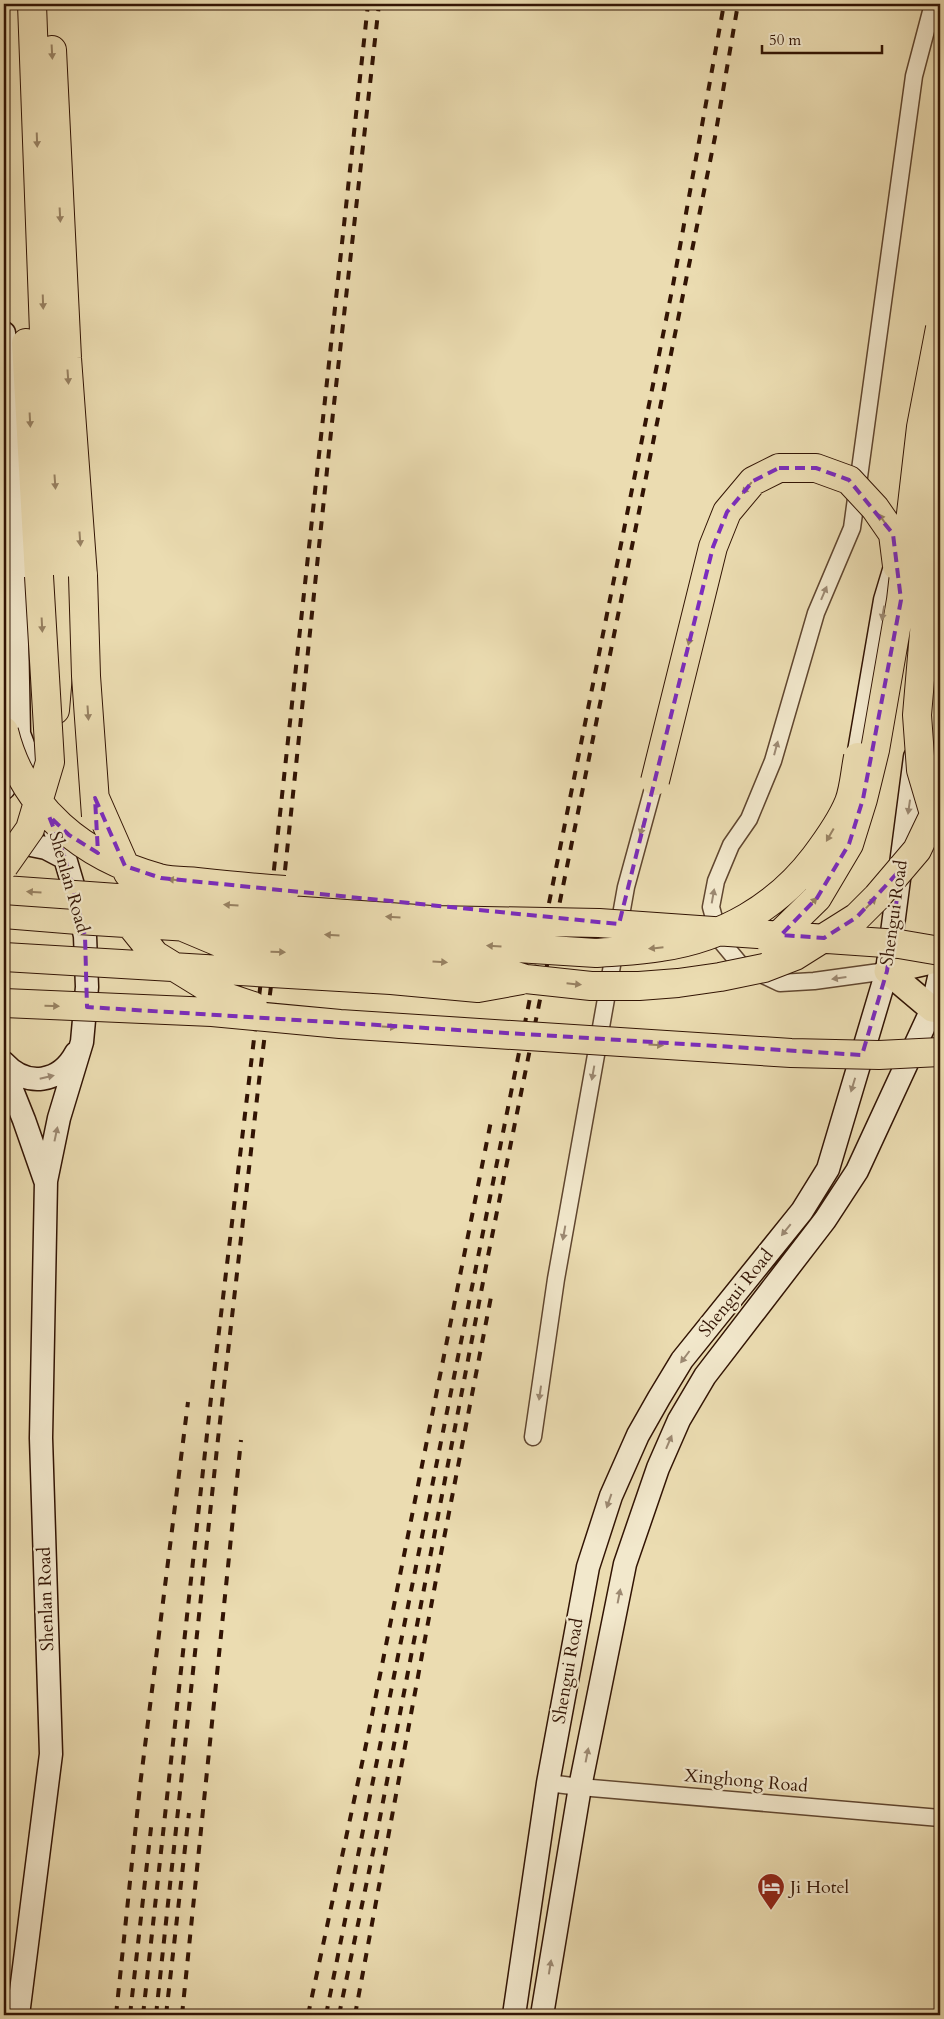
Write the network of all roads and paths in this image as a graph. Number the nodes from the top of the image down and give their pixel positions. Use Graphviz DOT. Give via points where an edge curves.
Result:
graph roads {
  1 [pos="20,4"];
  2 [pos="32,4"];
  3 [pos="50,4"];
  4 [pos="933,4"];
  5 [pos="940,328"];
  6 [pos="4,333"];
  7 [pos="940,398"];
  8 [pos="940,446"];
  9 [pos="940,465"];
  10 [pos="925,496"];
  11 [pos="940,568"];
  12 [pos="62,576"];
  13 [pos="901,600"];
  14 [pos="86,676"];
  15 [pos="11,733"];
  16 [pos="858,757"];
  17 [pos="50,762"];
  18 [pos="655,781"];
  19 [pos="4,788"];
  20 [pos="94,798"];
  21 [pos="940,802"];
  22 [pos="940,830"];
  23 [pos="4,850"];
  24 [pos="66,858"];
  25 [pos="4,866"];
  26 [pos="4,890"];
  27 [pos="4,914"];
  28 [pos="599,923"];
  29 [pos="940,951"];
  30 [pos="4,957"];
  31 [pos="940,959"];
  32 [pos="143,966"];
  33 [pos="887,971"];
  34 [pos="4,973"];
  35 [pos="940,973"];
  36 [pos="720,977"];
  37 [pos="526,980"];
  38 [pos="4,1003"];
  39 [pos="936,1010"];
  40 [pos="340,1024"];
  41 [pos="82,1042"];
  42 [pos="940,1052"];
  43 [pos="4,1063"];
  44 [pos="4,1070"];
  45 [pos="46,1181"];
  46 [pos="533,1437"];
  47 [pos="548,1783"];
  48 [pos="580,1787"];
  49 [pos="940,1818"];
  50 [pos="18,2015"];
  51 [pos="514,2015"];
  52 [pos="542,2015"];
  1 -- 17 [label="highway, one-way, bridge" via="18,146 26,362"];
  2 -- 12 [label="highway, one-way" via="45,360"];
  3 -- 14 [label="highway, one-way, bridge"];
  33 -- 4 [label="street, one-way" via="780,984 740,964 720,940 711,907 723,863 749,819 773,761 816,612 852,528 914,76"];
  5 -- 13 [label="highway, bridge" via="921,428"];
  6 -- 15 [label="main road, Shenlan Road" via="17,630"];
  7 -- 10 [label="main road"];
  8 -- 22 [label="highway, bridge" via="917,715 921,770"];
  9 -- 10 [label="main road"];
  10 -- 16 [label="main road, one-way" via="905,536 885,600"];
  11 -- 33 [label="main road, Shengui Road, one-way"];
  12 -- 14 [label="highway, bridge"];
  12 -- 17 [label="highway, bridge"];
  13 -- 18 [label="highway, one-way, bridge" via="893,534 849,480 816,468 780,468 753,481 727,512 713,547"];
  36 -- 13 [label="highway, one-way, bridge" via="755,958 786,930 817,898 849,844 875,750"];
  14 -- 20 [label="highway, one-way, bridge"];
  15 -- 19 [label="main road, Shenlan Road"];
  15 -- 24 [label="main road, Shenlan Road"];
  28 -- 15 [label="highway, one-way, bridge" via="432,902 161,878 114,862 69,835 22,780 8,750"];
  16 -- 27 [label="highway, one-way, bridge" via="849,802 827,841 778,898 746,919 704,937 661,947 596,953"];
  17 -- 25 [label="highway, bridge" via="30,829"];
  18 -- 46 [label="street, one-way" via="626,887 556,1279"];
  20 -- 37 [label="highway, one-way, bridge" via="128,873 151,902 184,927 221,943 269,952 482,965"];
  20 -- 40 [label="highway, bridge" via="99,860 114,904 155,955 220,995 279,1015"];
  36 -- 21 [label="highway, one-way, bridge" via="764,968 795,956 857,918 917,850"];
  23 -- 24 [label="main road" via="21,843 46,848"];
  24 -- 41 [label="main road, Shenlan Road" via="85,936 88,987"];
  28 -- 26 [label="highway, one-way, bridge" via="432,920"];
  28 -- 29 [label="highway, bridge" via="899,944"];
  30 -- 32 [label="highway, bridge"];
  31 -- 33 [label="main road"];
  32 -- 34 [label="highway, bridge"];
  32 -- 37 [label="highway, bridge" via="478,988"];
  33 -- 39 [label="main road"];
  33 -- 47 [label="main road, Shengui Road, one-way" via="828,1169 802,1211 682,1360 638,1435 611,1496 588,1567"];
  35 -- 39 [label="main road, Shengui Road"];
  37 -- 36 [label="highway, one-way, bridge" via="591,986 639,986"];
  38 -- 40 [label="highway, one-way, bridge" via="212,1012"];
  48 -- 39 [label="main road, Shengui Road, one-way" via="625,1564 658,1468 679,1420 705,1376 825,1220 857,1171"];
  40 -- 42 [label="highway, one-way, bridge" via="791,1053 879,1055"];
  43 -- 41 [label="main road, one-way" via="13,1073 33,1080 56,1075 71,1063"];
  45 -- 41 [label="main road, Shenlan Road, one-way" via="59,1118"];
  44 -- 45 [label="main road, Shenlan Road"];
  45 -- 50 [label="main road, Shenlan Road" via="41,1438 50,1754"];
  47 -- 48 [label="street, Xinghong Road"];
  47 -- 51 [label="main road, Shengui Road"];
  48 -- 49 [label="street, Xinghong Road"];
  52 -- 48 [label="main road, Shengui Road, one-way"];
}
